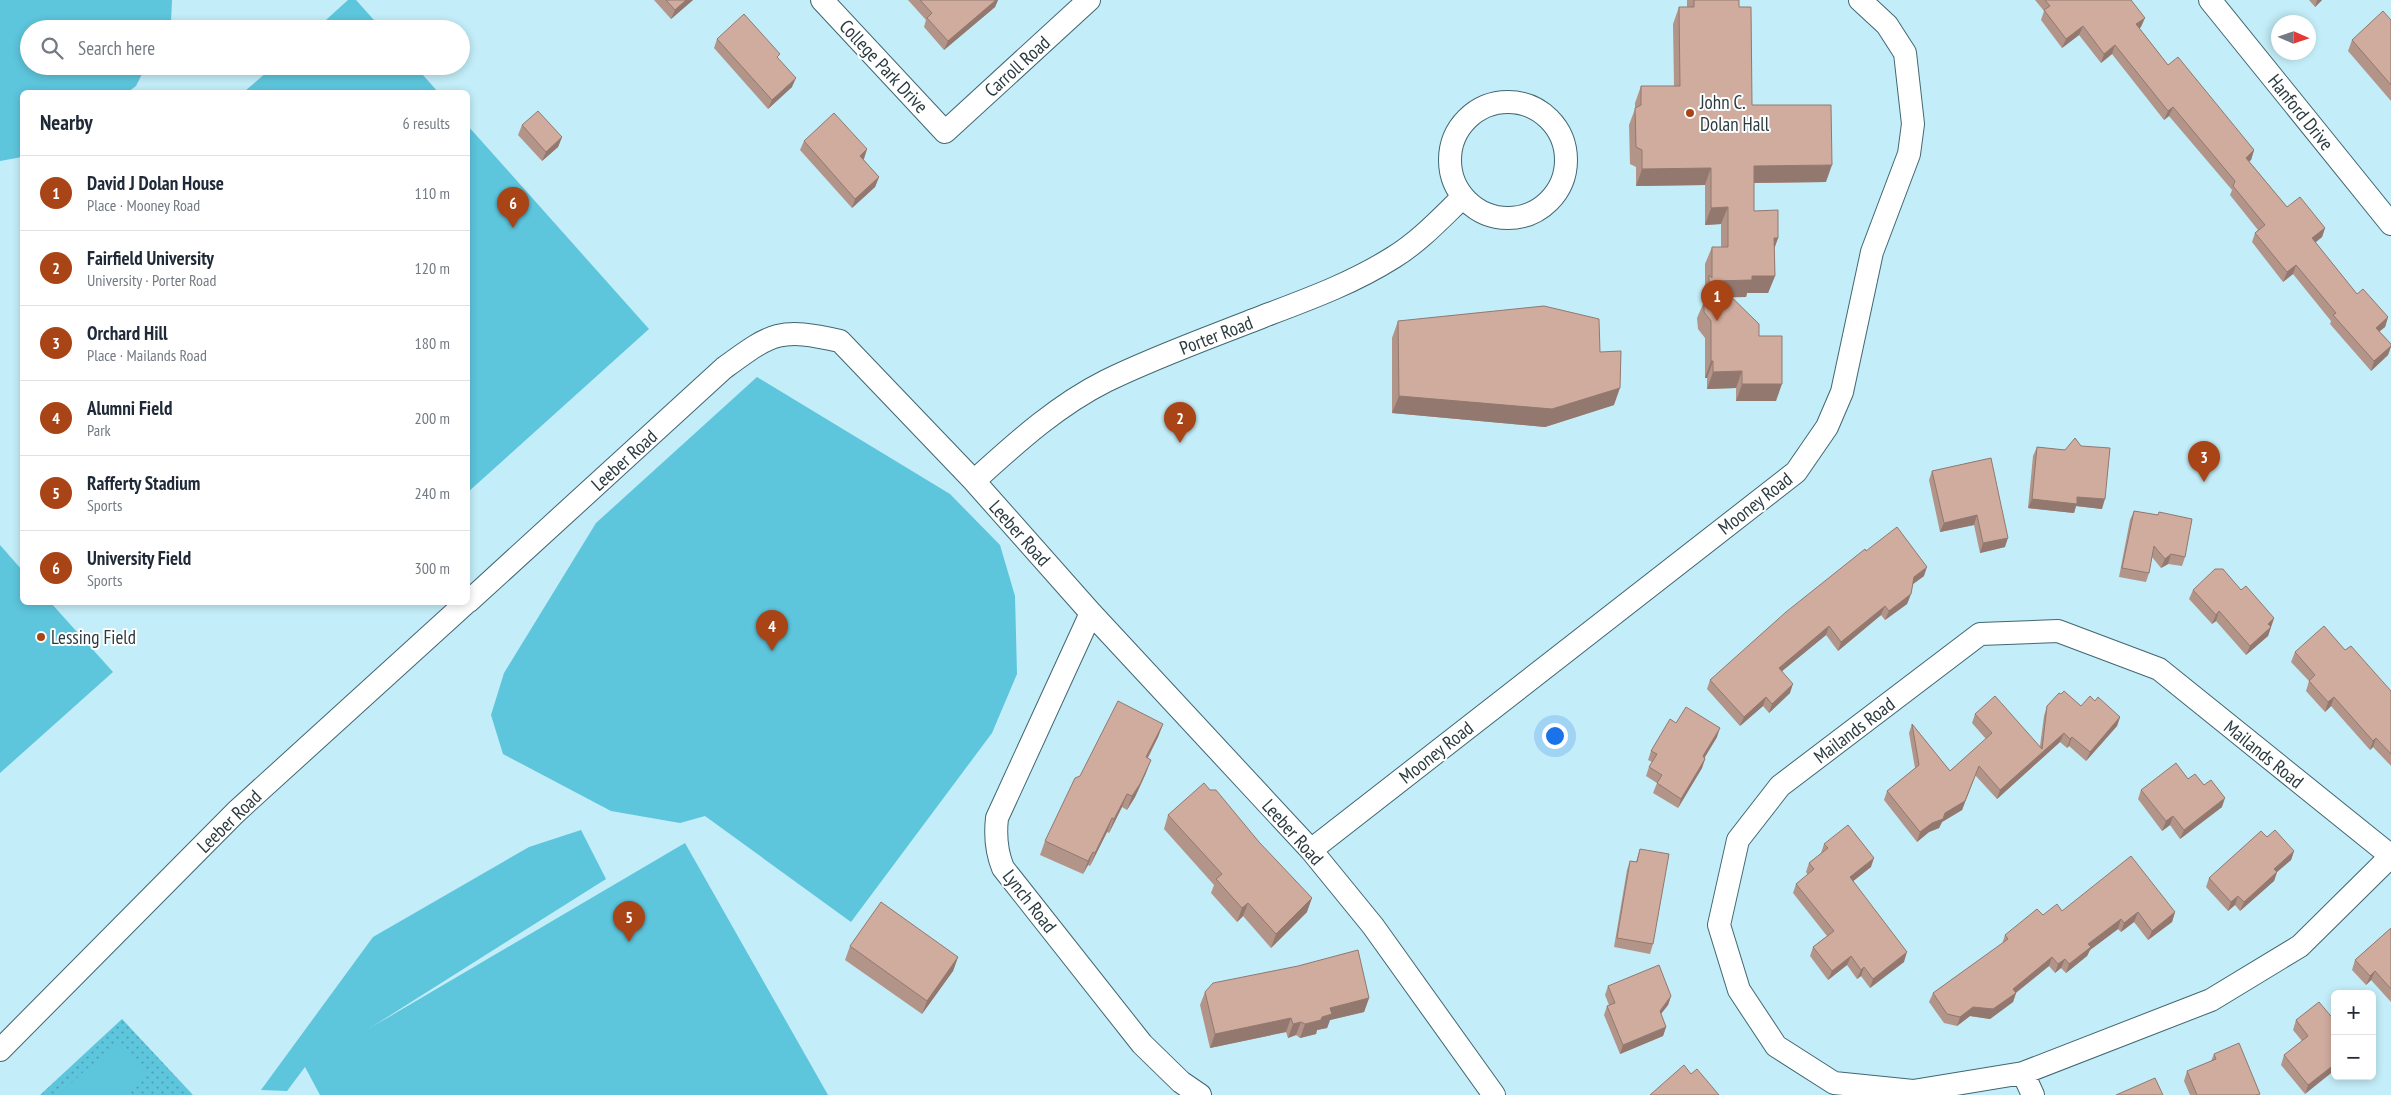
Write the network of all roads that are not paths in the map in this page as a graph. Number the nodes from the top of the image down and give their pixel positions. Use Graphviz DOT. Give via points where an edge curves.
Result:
graph roads {
  1 [pos="822,0"];
  2 [pos="1089,0"];
  3 [pos="1860,0"];
  4 [pos="2210,0"];
  5 [pos="945,132"];
  6 [pos="1463,197"];
  7 [pos="2391,224"];
  8 [pos="974,481"];
  9 [pos="470,599"];
  10 [pos="464,605"];
  11 [pos="1091,613"];
  12 [pos="1311,850"];
  13 [pos="2391,856"];
  14 [pos="0,1050"];
  15 [pos="2023,1073"];
  16 [pos="1200,1095"];
  17 [pos="1494,1095"];
  18 [pos="2033,1095"];
  1 -- 5 [label="street, College Park Drive"];
  2 -- 5 [label="street, Carroll Road"];
  3 -- 12 [label="street, Mooney Road" via="1887,25 1905,53 1913,124 1908,154 1872,252 1844,382 1827,427 1796,472"];
  4 -- 7 [label="street, Hanford Drive"];
  6 -- 6 [label="street" via="1477,210 1495,218 1514,219 1533,214 1549,202 1560,187 1566,168 1566,149 1559,131 1546,116 1530,106 1511,102 1492,104 1476,112 1463,123 1450,154 1450,170"];
  6 -- 8 [label="street, Porter Road" via="1396,256 1363,274 1330,291 1177,349 1105,382 1016,442"];
  8 -- 9 [label="street, Leeber Road" via="840,341 783,334 764,340 724,368"];
  8 -- 11 [label="street, Leeber Road"];
  10 -- 14 [label="street, Leeber Road" via="236,812"];
  11 -- 12 [label="street, Leeber Road"];
  11 -- 16 [label="street, Lynch Road" via="997,818 998,855 1003,868 1142,1044 1181,1082"];
  12 -- 17 [label="street, Leeber Road" via="1373,926"];
  13 -- 15 [label="street, Mailands Road" via="2300,946 2211,1000"];
  13 -- 15 [label="street, Mailands Road" via="2160,669 2058,630 1980,634 1780,786 1738,840 1719,924 1739,990 1776,1046 1834,1083 1914,1091"];
  15 -- 18 [label="street"];
}
